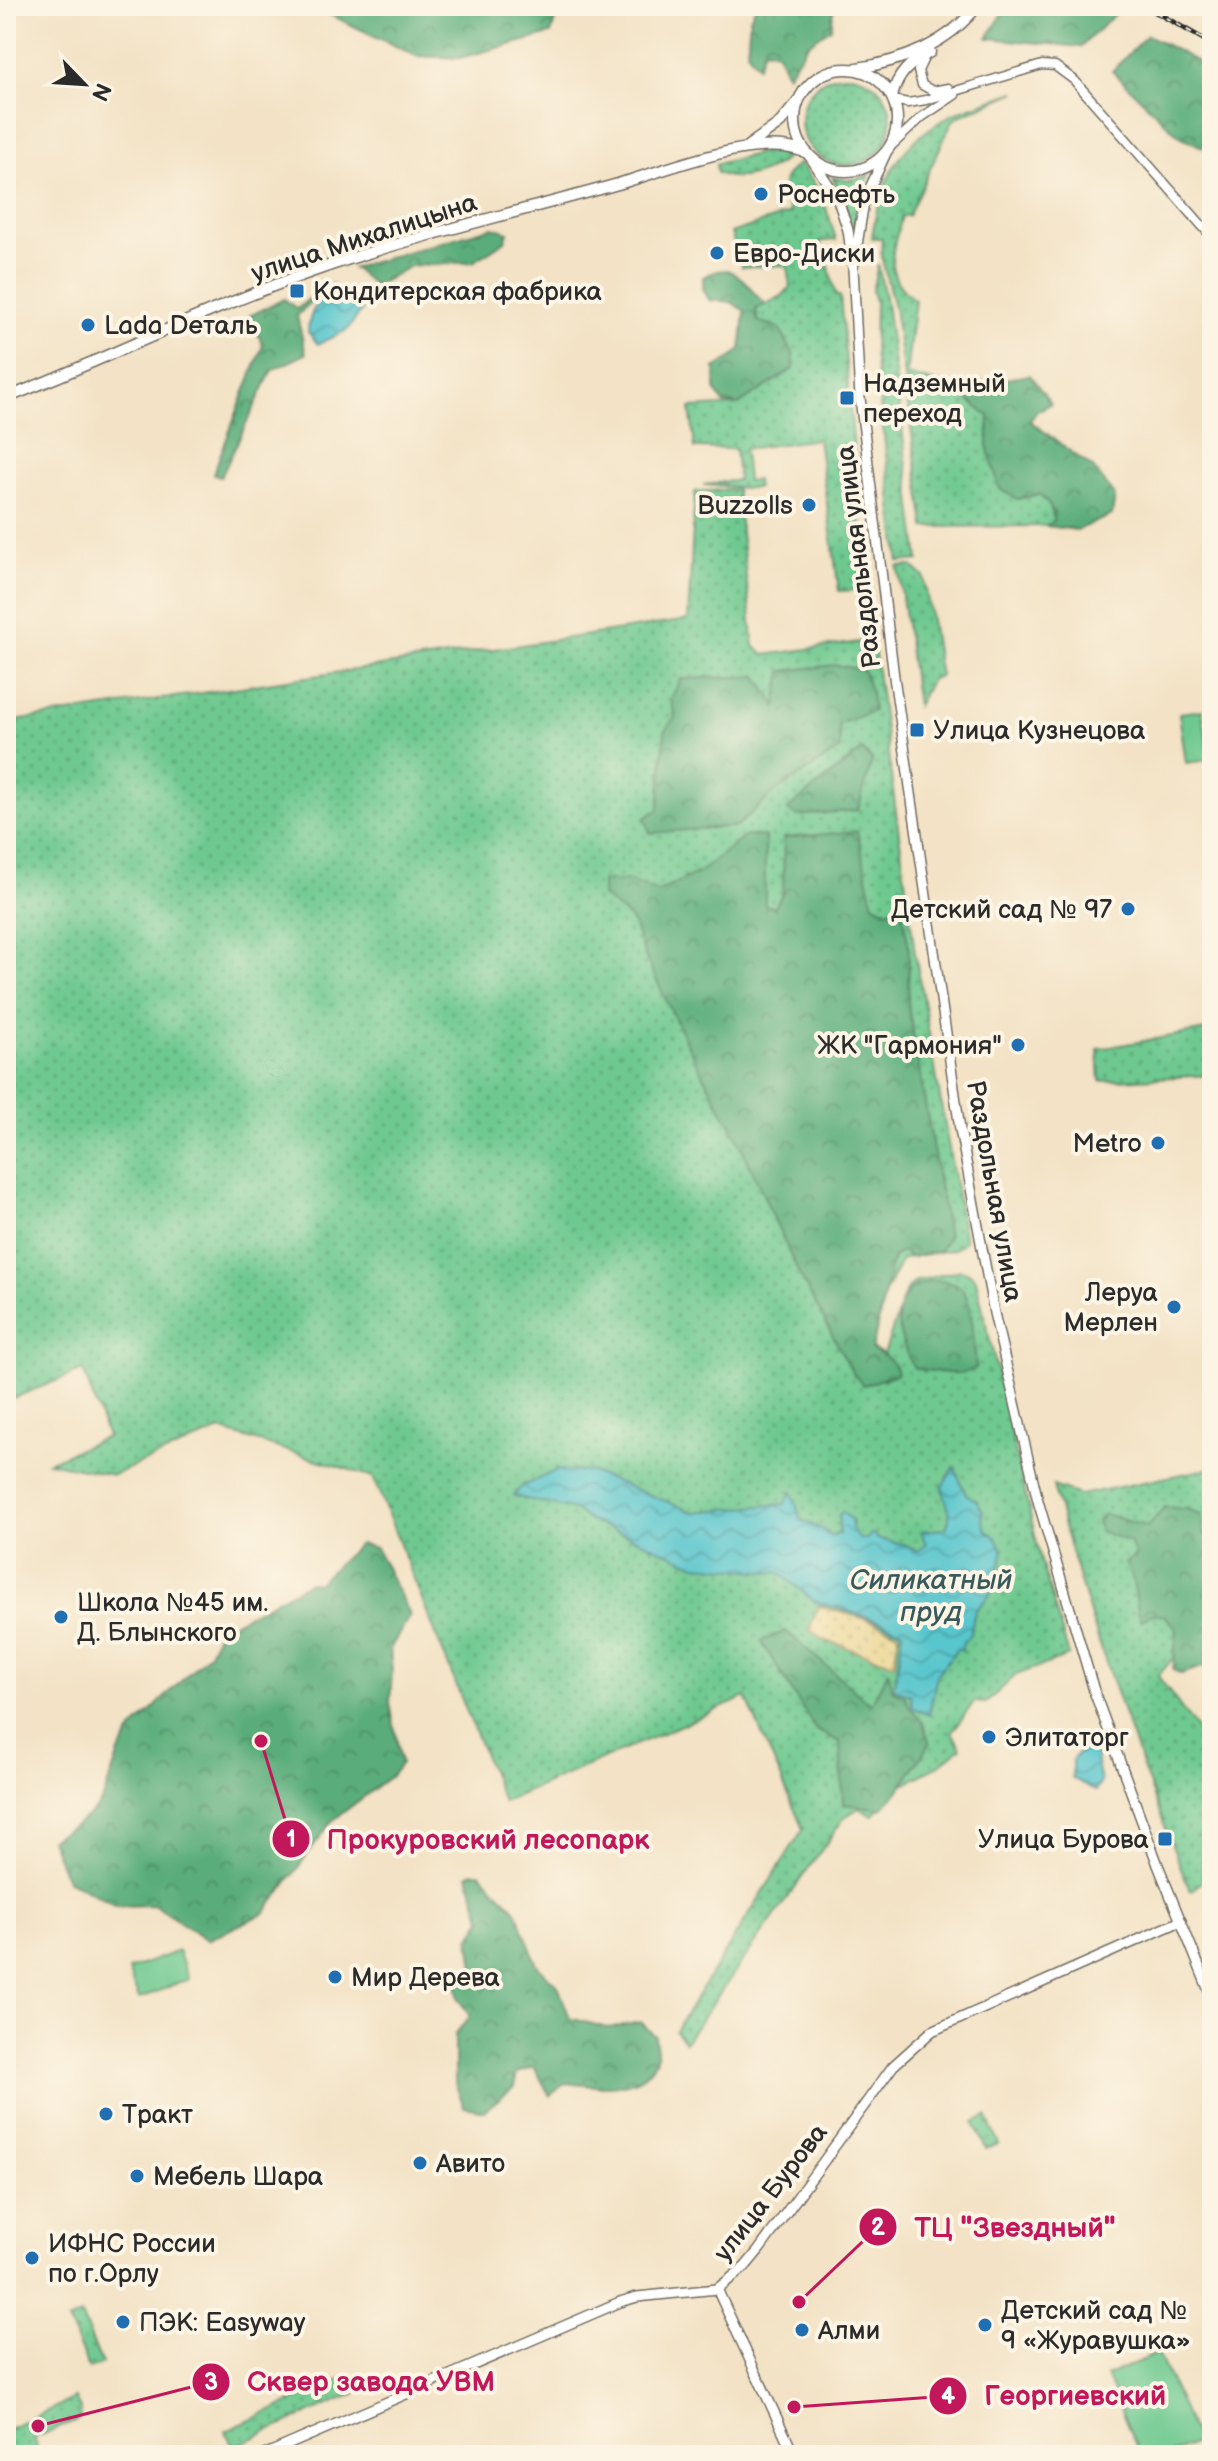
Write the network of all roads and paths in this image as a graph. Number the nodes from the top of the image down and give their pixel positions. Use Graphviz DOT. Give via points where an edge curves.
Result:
graph roads {
  1 [pos="977,6"];
  2 [pos="984,6"];
  3 [pos="929,53"];
  4 [pos="851,69"];
  5 [pos="973,85"];
  6 [pos="893,99"];
  7 [pos="797,103"];
  8 [pos="746,147"];
  9 [pos="888,150"];
  10 [pos="807,154"];
  11 [pos="1212,237"];
  12 [pos="853,268"];
  13 [pos="6,398"];
  14 [pos="1181,1921"];
  15 [pos="1212,1998"];
  16 [pos="717,2289"];
  17 [pos="264,2455"];
  18 [pos="794,2455"];
  1 -- 4 [label="main road" via="928,47"];
  2 -- 3 [label="main road" via="960,33"];
  3 -- 5 [label="street" via="918,71 926,89"];
  3 -- 6 [label="main road" via="906,67"];
  4 -- 6 [label="main road" via="880,81"];
  4 -- 7 [label="main road" via="820,76"];
  5 -- 6 [label="street" via="915,102"];
  5 -- 9 [label="street" via="928,113"];
  5 -- 11 [label="street" via="1034,66 1062,70"];
  6 -- 9 [label="main road" via="897,121"];
  7 -- 8 [label="main road, улица Михалицына" via="780,123"];
  7 -- 10 [label="main road" via="795,131"];
  8 -- 10 [label="main road, улица Михалицына" via="781,145"];
  8 -- 13 [label="main road, улица Михалицына" via="330,265"];
  9 -- 10 [label="main road" via="855,171 830,170"];
  9 -- 12 [label="main road, Раздольная улица" via="864,201"];
  10 -- 12 [label="main road, Раздольная улица" via="841,205"];
  12 -- 14 [label="main road, Раздольная улица" via="860,398 894,677 960,1129 994,1313 1038,1501 1095,1694"];
  14 -- 15 [label="main road, Раздольная улица"];
  14 -- 16 [label="main road, улица Бурова" via="932,2031 893,2066 759,2250"];
  16 -- 17 [label="main road, улица Бурова" via="620,2302"];
  16 -- 18 [label="main road"];
}
